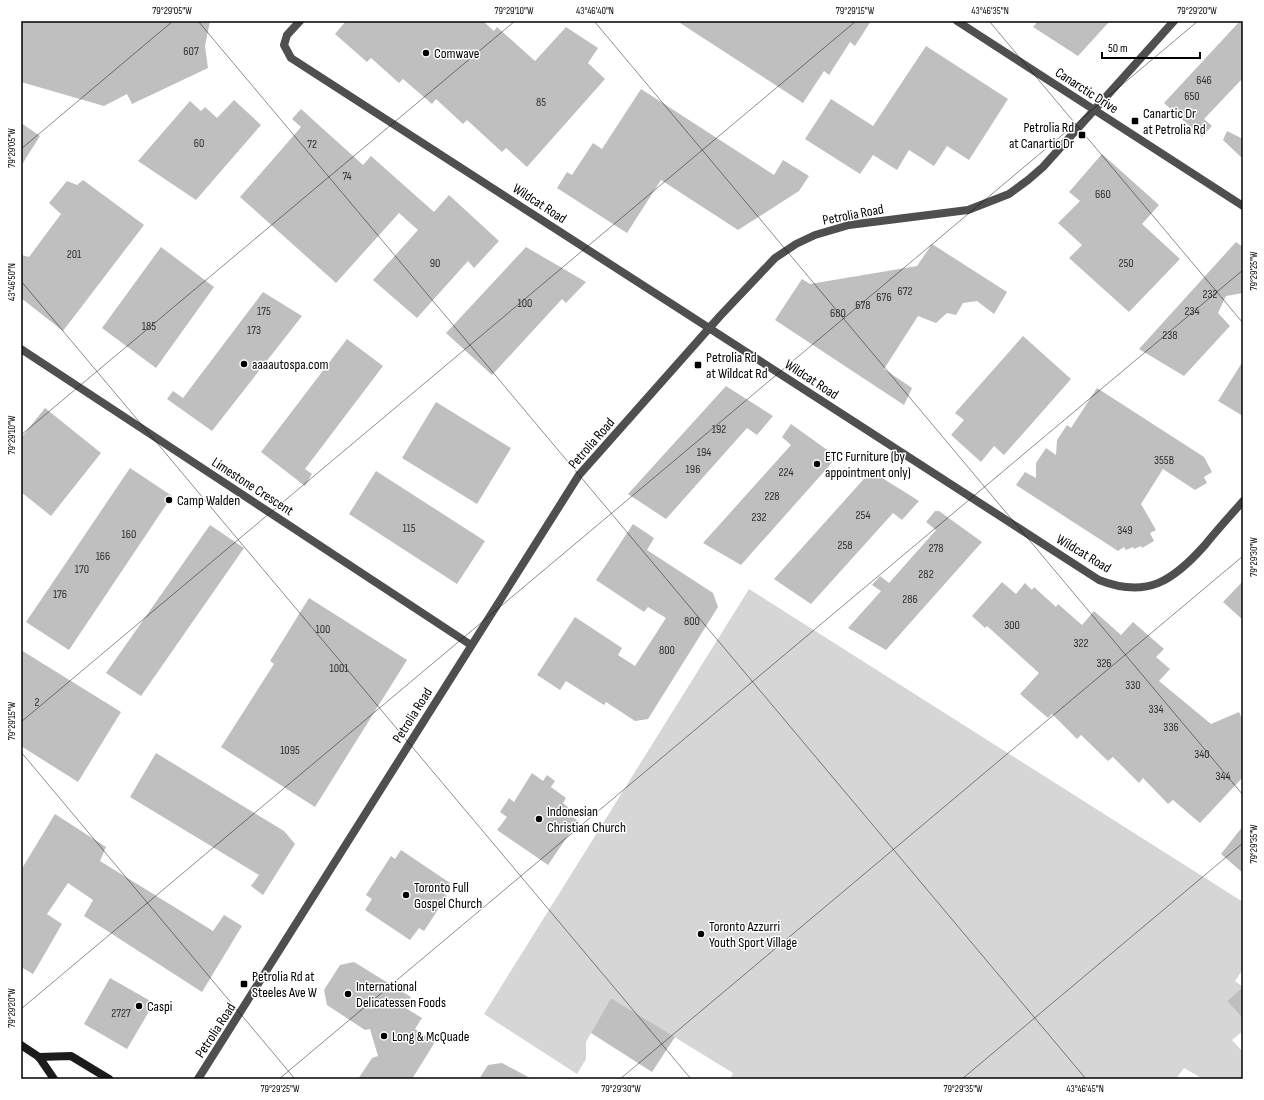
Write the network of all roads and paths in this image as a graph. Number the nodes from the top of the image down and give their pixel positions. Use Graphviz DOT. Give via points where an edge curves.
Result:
graph roads {
  1 [pos="300,21"];
  2 [pos="957,21"];
  3 [pos="1174,21"];
  4 [pos="1093,110"];
  5 [pos="1243,206"];
  6 [pos="709,328"];
  7 [pos="21,349"];
  8 [pos="1243,501"];
  9 [pos="471,645"];
  10 [pos="21,1045"];
  11 [pos="39,1057"];
  12 [pos="54,1079"];
  13 [pos="109,1079"];
  14 [pos="198,1079"];
  1 -- 6 [label="street, Wildcat Road" via="287,35 284,45 291,58"];
  2 -- 4 [label="street, Canarctic Drive"];
  3 -- 4 [label="street, Petrolia Road"];
  4 -- 5 [label="street, Canarctic Drive"];
  4 -- 6 [label="street, Petrolia Road" via="1043,167 1009,194 968,210 849,225 815,235 784,251 770,262"];
  6 -- 8 [label="street, Wildcat Road" via="1099,580 1114,586 1148,587 1178,573"];
  6 -- 9 [label="street, Petrolia Road" via="579,474"];
  7 -- 9 [label="street, Limestone Crescent"];
  9 -- 14 [label="street, Petrolia Road"];
  10 -- 11 [label="main road"];
  11 -- 12 [label="main road"];
  11 -- 13 [label="main road" via="72,1056"];
}
